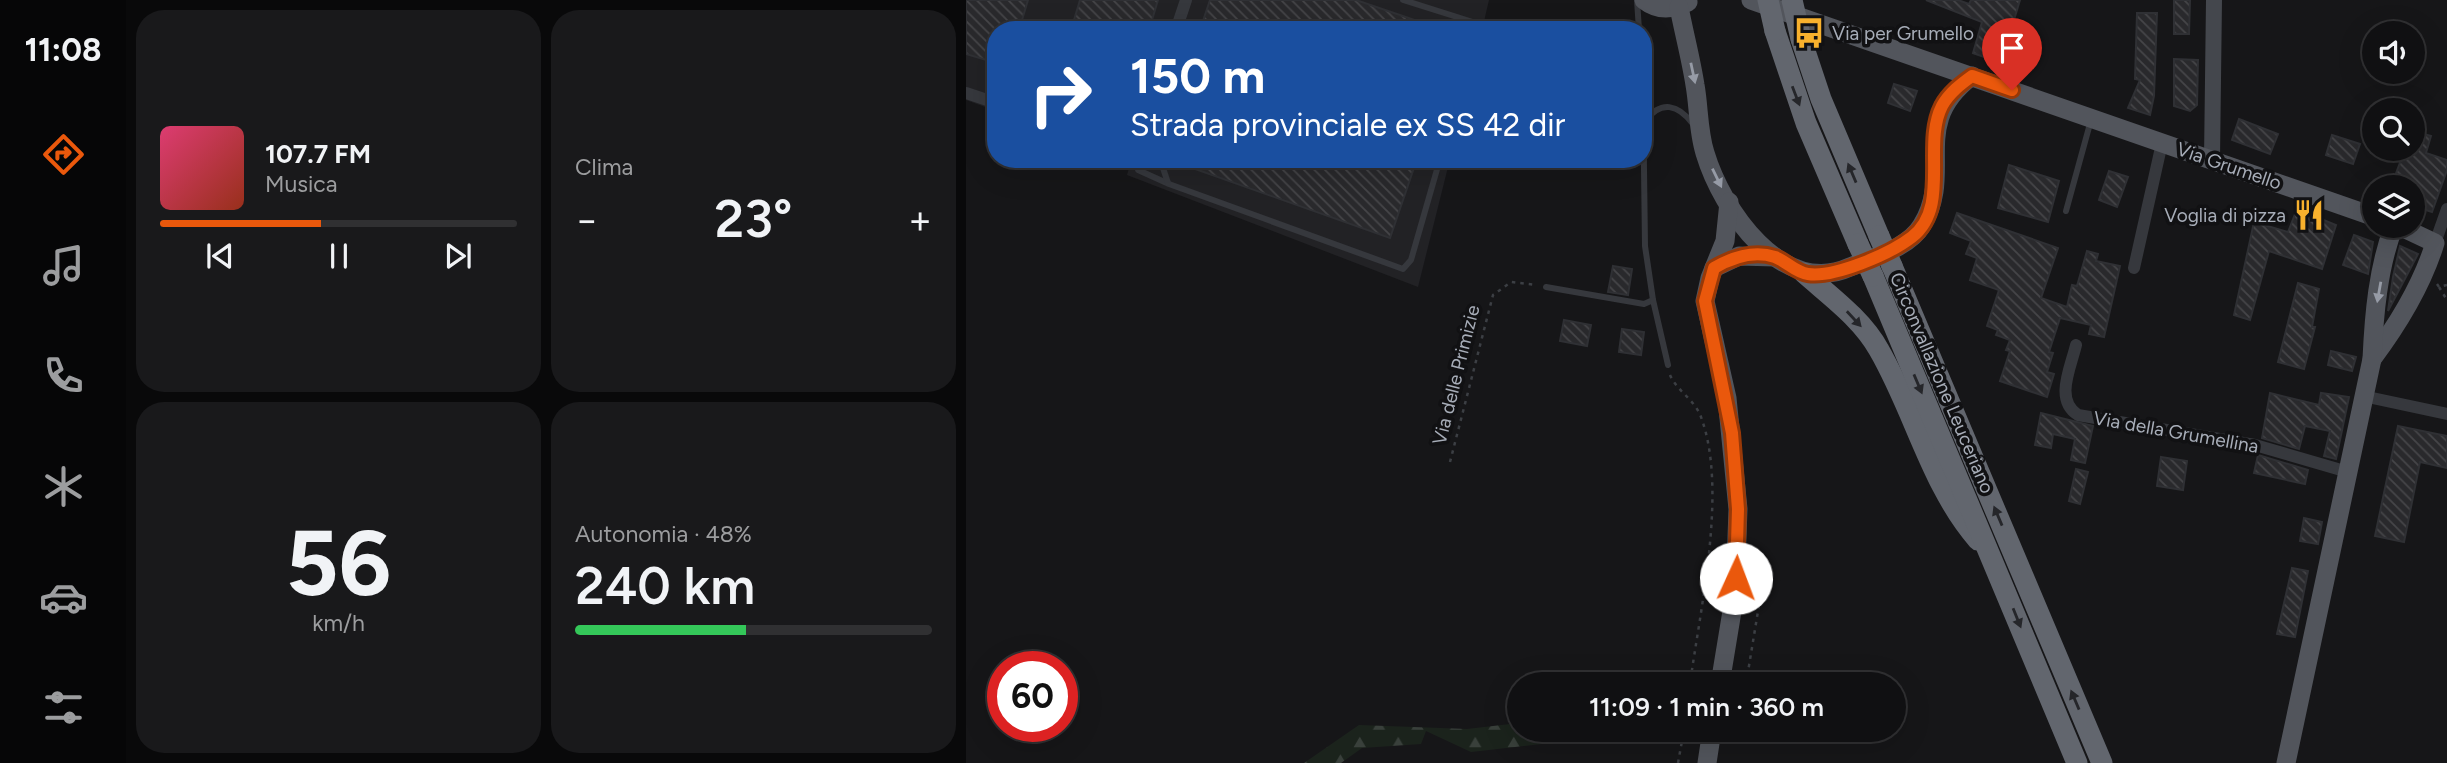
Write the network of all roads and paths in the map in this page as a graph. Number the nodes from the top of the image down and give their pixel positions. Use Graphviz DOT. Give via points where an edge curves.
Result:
graph roads {
  1 [pos="1186,0"];
  2 [pos="1403,0"];
  3 [pos="1637,0"];
  4 [pos="1644,0"];
  5 [pos="1792,0"];
  6 [pos="2214,0"];
  7 [pos="1760,1"];
  8 [pos="1684,3"];
  9 [pos="1179,21"];
  10 [pos="1470,21"];
  11 [pos="1638,21"];
  12 [pos="1972,76"];
  13 [pos="966,93"];
  14 [pos="987,100"];
  15 [pos="1652,113"];
  16 [pos="2092,118"];
  17 [pos="1702,135"];
  18 [pos="2162,143"];
  19 [pos="2212,159"];
  20 [pos="1138,168"];
  21 [pos="1163,168"];
  22 [pos="1437,168"];
  23 [pos="1645,168"];
  24 [pos="1169,184"];
  25 [pos="1729,202"];
  26 [pos="2447,209"];
  27 [pos="2066,211"];
  28 [pos="2362,212"];
  29 [pos="2390,238"];
  30 [pos="2423,238"];
  31 [pos="2441,246"];
  32 [pos="1775,257"];
  33 [pos="1714,268"];
  34 [pos="2134,268"];
  35 [pos="1804,273"];
  36 [pos="1546,287"];
  37 [pos="2439,287"];
  38 [pos="1653,300"];
  39 [pos="2447,300"];
  40 [pos="2076,345"];
  41 [pos="2372,359"];
  42 [pos="1668,365"];
  43 [pos="2363,396"];
  44 [pos="2447,414"];
  45 [pos="1450,462"];
  46 [pos="2348,472"];
  47 [pos="1991,555"];
  48 [pos="1757,562"];
  49 [pos="1692,672"];
  50 [pos="1722,672"];
  51 [pos="1748,672"];
  52 [pos="1682,742"];
  53 [pos="1710,742"];
  54 [pos="1678,763"];
  55 [pos="1707,763"];
  56 [pos="2077,763"];
  57 [pos="2102,763"];
  58 [pos="2286,763"];
  1 -- 9 [label="street"];
  2 -- 10 [label="lane"];
  3 -- 11 [label="lane"];
  4 -- 8 [label="main road" via="1659,8"];
  57 -- 5 [label="highway, Circonvallazione Leuceriano, one-way, bridge" via="1821,99"];
  6 -- 19 [label="street"];
  7 -- 12 [label="main road, Via Grumello"];
  7 -- 47 [label="highway, Circonvallazione Leuceriano, one-way, bridge" via="1806,123"];
  8 -- 17 [label="main road, one-way"];
  12 -- 16 [label="main road, Via Grumello"];
  12 -- 35 [label="main road" via="1940,110 1932,202 1921,228 1903,243 1846,269 1820,275"];
  13 -- 14 [label="street"];
  15 -- 17 [label="lane" via="1656,108 1675,107"];
  16 -- 18 [label="main road, Via Grumello"];
  16 -- 27 [label="lane"];
  17 -- 25 [label="main road, one-way" via="1705,153"];
  18 -- 19 [label="main road, Via Grumello"];
  18 -- 34 [label="street, Via Grumello"];
  19 -- 28 [label="main road, Via Grumello"];
  20 -- 24 [label="lane"];
  21 -- 24 [label="lane"];
  22 -- 24 [label="lane" via="1411,260 1403,269"];
  23 -- 38 [label="lane" via="1645,246"];
  25 -- 32 [label="main road" via="1755,239"];
  25 -- 33 [label="main road" via="1725,241"];
  26 -- 31 [label="street"];
  29 -- 41 [label="main road, one-way" via="2374,316"];
  30 -- 31 [label="main road"];
  31 -- 41 [label="main road" via="2395,329"];
  32 -- 33 [label="main road" via="1740,256"];
  32 -- 35 [label="main road"];
  33 -- 50 [label="main road" via="1705,301 1727,398 1738,509 1735,593"];
  35 -- 47 [label="highway, one-way" via="1856,320 1879,348 1957,516"];
  36 -- 38 [label="lane" via="1644,304"];
  36 -- 45 [label="path, Via delle Primizie" via="1511,282 1493,295"];
  37 -- 39 [label="path"];
  38 -- 42 [label="lane"];
  40 -- 46 [label="street, Via della Grumellina" via="2064,394 2070,410 2078,415 2255,445"];
  41 -- 43 [label="main road"];
  42 -- 49 [label="path" via="1674,385 1700,413 1711,482 1708,550"];
  43 -- 44 [label="street"];
  43 -- 46 [label="main road"];
  46 -- 58 [label="main road"];
  47 -- 56 [label="highway, Circonvallazione Leuceriano, one-way"];
  48 -- 51 [label="path" via="1760,599"];
  52 -- 54 [label="path"];
  53 -- 55 [label="main road"];
}
